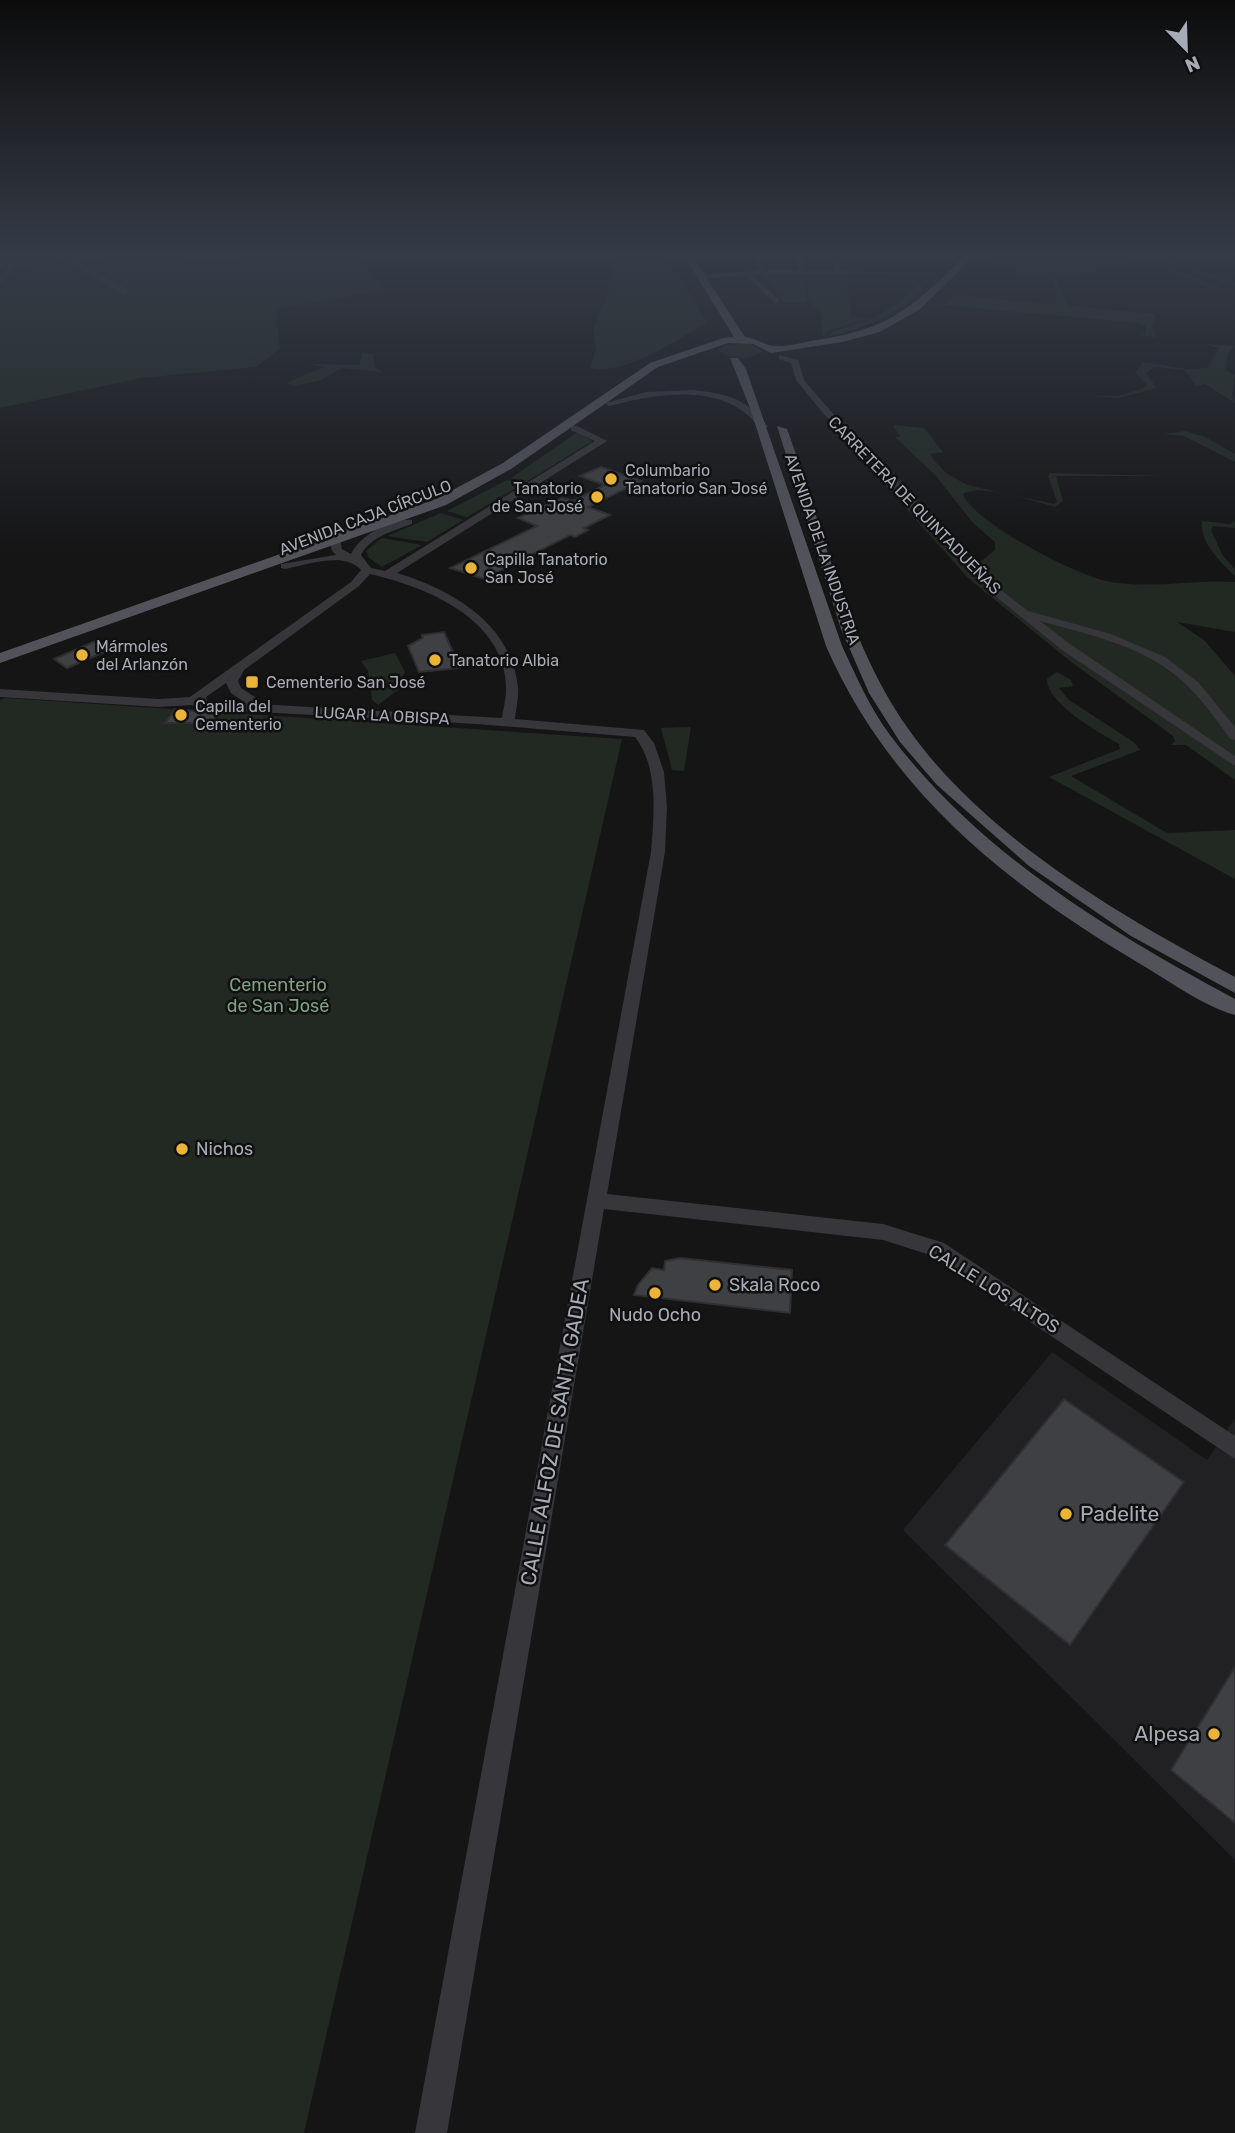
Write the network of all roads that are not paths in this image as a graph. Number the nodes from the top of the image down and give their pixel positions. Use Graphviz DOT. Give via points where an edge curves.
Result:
graph roads {
  1 [pos="761,354"];
  2 [pos="721,356"];
  3 [pos="782,357"];
  4 [pos="766,391"];
  5 [pos="609,403"];
  6 [pos="574,428"];
  7 [pos="771,446"];
  8 [pos="408,522"];
  9 [pos="347,555"];
  10 [pos="388,573"];
  11 [pos="1020,611"];
  12 [pos="0,658"];
  13 [pos="0,665"];
  14 [pos="239,668"];
  15 [pos="0,693"];
  16 [pos="193,701"];
  17 [pos="253,702"];
  18 [pos="512,703"];
  19 [pos="380,714"];
  20 [pos="476,720"];
  21 [pos="508,722"];
  22 [pos="641,726"];
  23 [pos="1234,733"];
  24 [pos="1235,762"];
  25 [pos="1235,986"];
  26 [pos="1235,1008"];
  27 [pos="596,1200"];
  28 [pos="1235,1449"];
  29 [pos="431,2133"];
  1 -- 2 [label="main road" via="755,359"];
  2 -- 5 [label="main road, AVENIDA CAJA CÍRCULO" via="688,359 661,369"];
  2 -- 7 [label="main road, AVENIDA DE LA INDUSTRIA" via="741,369"];
  2 -- 9 [label="main road, AVENIDA CAJA CÍRCULO" via="650,368 507,466"];
  3 -- 11 [label="street, CARRETERA DE QUINTADUEÑAS" via="795,362 803,385 958,555"];
  4 -- 25 [label="main road, AVENIDA DE LA INDUSTRIA" via="859,656 903,733 963,799 1042,867 1138,932"];
  5 -- 6 [label="main road, AVENIDA CAJA CÍRCULO"];
  5 -- 7 [label="street, AVENIDA DE LA INDUSTRIA" via="662,393 722,398 754,413"];
  6 -- 8 [label="main road, AVENIDA CAJA CÍRCULO" via="492,483"];
  6 -- 10 [label="street" via="602,442"];
  7 -- 26 [label="main road, AVENIDA DE LA INDUSTRIA" via="838,655 862,705 905,765 974,835 1046,892 1135,951"];
  8 -- 9 [label="main road, AVENIDA CAJA CÍRCULO"];
  8 -- 9 [label="street" via="370,538"];
  9 -- 10 [label="street"];
  9 -- 12 [label="main road, AVENIDA CAJA CÍRCULO"];
  9 -- 13 [label="main road, AVENIDA CAJA CÍRCULO" via="285,566"];
  9 -- 14 [label="street" via="355,584"];
  10 -- 18 [label="street" via="452,599 483,625 507,659"];
  11 -- 23 [label="street" via="1155,657 1190,681"];
  11 -- 24 [label="street, CARRETERA DE QUINTADUEÑAS"];
  14 -- 16 [label="street"];
  14 -- 17 [label="street" via="232,681 235,690"];
  15 -- 16 [label="street, LUGAR LA OBISPA"];
  16 -- 17 [label="street"];
  16 -- 19 [label="street, LUGAR LA OBISPA"];
  17 -- 19 [label="street" via="361,708"];
  18 -- 20 [label="street"];
  18 -- 21 [label="street"];
  19 -- 20 [label="street, LUGAR LA OBISPA"];
  20 -- 21 [label="street, LUGAR LA OBISPA"];
  21 -- 22 [label="street, LUGAR LA OBISPA"];
  22 -- 27 [label="street, CALLE ALFOZ DE SANTA GADEA" via="662,809"];
  27 -- 28 [label="street, CALLE LOS ALTOS" via="883,1232 937,1249"];
  27 -- 29 [label="street, CALLE ALFOZ DE SANTA GADEA"];
}
